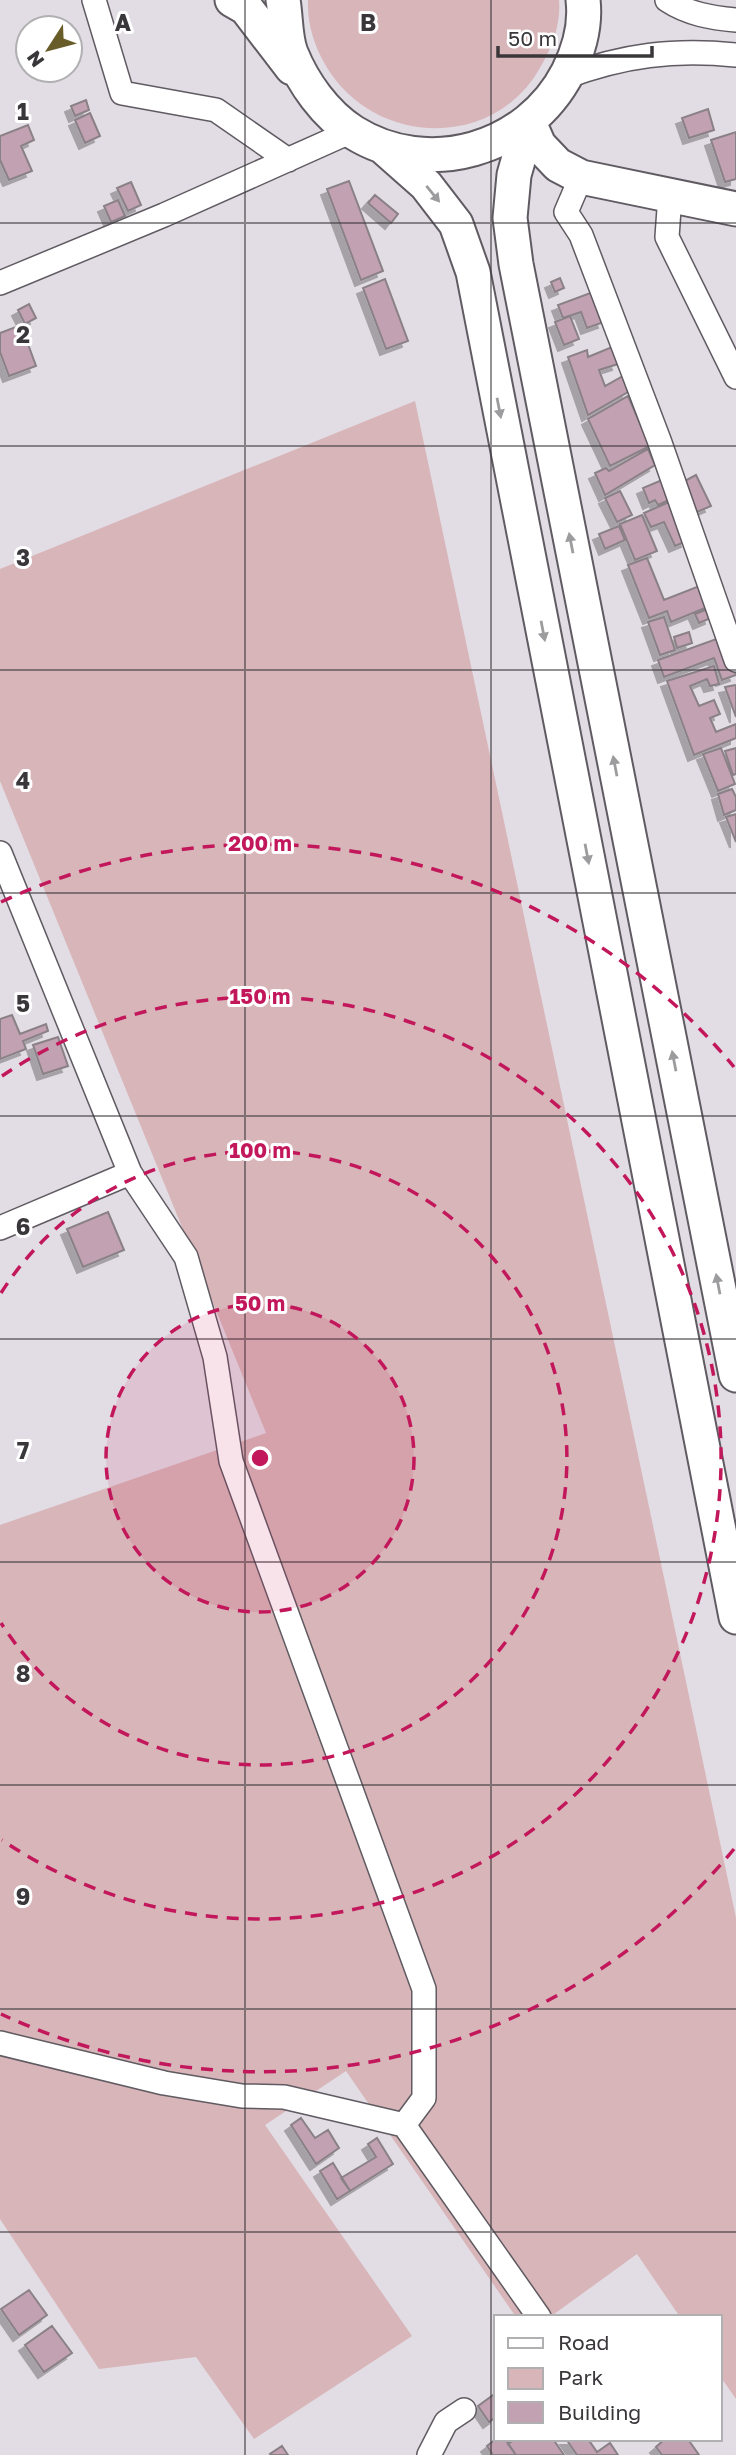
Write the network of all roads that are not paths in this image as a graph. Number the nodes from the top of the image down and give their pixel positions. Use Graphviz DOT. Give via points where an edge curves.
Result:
graph roads {
  1 [pos="94,0"];
  2 [pos="232,0"];
  3 [pos="284,0"];
  4 [pos="583,0"];
  5 [pos="682,3"];
  6 [pos="736,20"];
  7 [pos="736,55"];
  8 [pos="565,77"];
  9 [pos="318,101"];
  10 [pos="529,122"];
  11 [pos="352,131"];
  12 [pos="383,147"];
  13 [pos="288,160"];
  14 [pos="581,177"];
  15 [pos="670,195"];
  16 [pos="736,209"];
  17 [pos="0,283"];
  18 [pos="736,377"];
  19 [pos="736,660"];
  20 [pos="0,853"];
  21 [pos="130,1173"];
  22 [pos="0,1228"];
  23 [pos="736,1376"];
  24 [pos="736,1617"];
  25 [pos="0,2043"];
  26 [pos="404,2125"];
  27 [pos="539,2315"];
  28 [pos="464,2410"];
  29 [pos="429,2455"];
  1 -- 13 [label="street" via="122,93 216,110"];
  2 -- 9 [label="main road" via="246,8"];
  3 -- 9 [label="main road" via="290,51"];
  4 -- 8 [label="main road" via="576,55"];
  5 -- 6 [label="street" via="715,18"];
  7 -- 8 [label="street" via="701,51 648,54"];
  8 -- 10 [label="main road"];
  9 -- 11 [label="main road"];
  10 -- 12 [label="main road" via="485,147 434,156"];
  10 -- 14 [label="main road" via="540,145 558,165"];
  23 -- 10 [label="main road, one-way" via="516,264 510,218 514,175"];
  11 -- 12 [label="main road"];
  11 -- 13 [label="street"];
  12 -- 24 [label="main road, one-way" via="426,185 456,224 473,272"];
  13 -- 17 [label="street"];
  14 -- 15 [label="main road"];
  14 -- 19 [label="street" via="566,212 581,235 659,440"];
  15 -- 16 [label="main road"];
  15 -- 18 [label="street" via="667,237"];
  20 -- 21 [label="street"];
  21 -- 22 [label="street"];
  21 -- 26 [label="street" via="186,1257 215,1357 231,1461 424,1989 424,2098"];
  25 -- 26 [label="street" via="164,2083 242,2096 284,2097"];
  26 -- 27 [label="street"];
  28 -- 29 [label="street" via="446,2422"];
}
